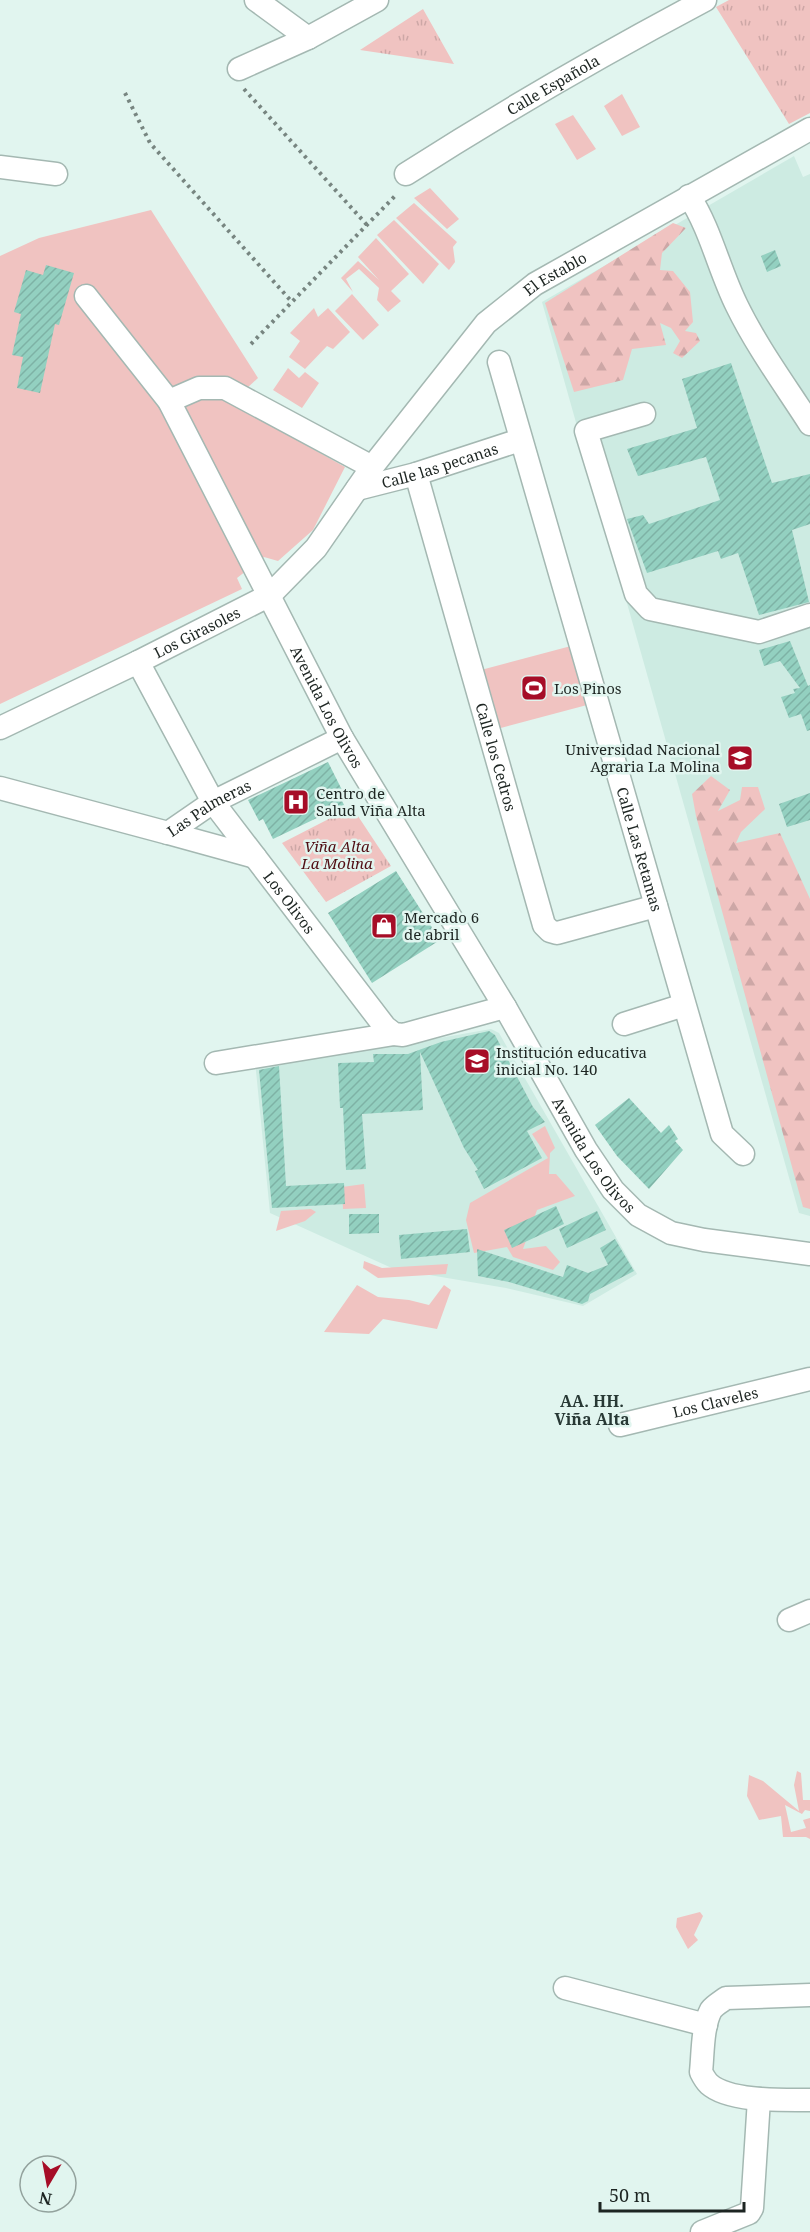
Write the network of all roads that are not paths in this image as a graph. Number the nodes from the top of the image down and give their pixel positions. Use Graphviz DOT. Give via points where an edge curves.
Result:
graph roads {
  1 [pos="256,0"];
  2 [pos="376,0"];
  3 [pos="705,0"];
  4 [pos="308,38"];
  5 [pos="241,79"];
  6 [pos="810,129"];
  7 [pos="0,166"];
  8 [pos="56,174"];
  9 [pos="406,174"];
  10 [pos="689,196"];
  11 [pos="86,296"];
  12 [pos="499,362"];
  13 [pos="169,400"];
  14 [pos="644,414"];
  15 [pos="810,423"];
  16 [pos="520,440"];
  17 [pos="372,467"];
  18 [pos="416,474"];
  19 [pos="357,489"];
  20 [pos="270,595"];
  21 [pos="810,615"];
  22 [pos="138,662"];
  23 [pos="0,728"];
  24 [pos="342,738"];
  25 [pos="0,788"];
  26 [pos="213,802"];
  27 [pos="168,833"];
  28 [pos="255,857"];
  29 [pos="656,906"];
  30 [pos="684,1005"];
  31 [pos="505,1007"];
  32 [pos="624,1024"];
  33 [pos="394,1034"];
  34 [pos="216,1063"];
  35 [pos="743,1154"];
  36 [pos="810,1254"];
  37 [pos="810,1379"];
  38 [pos="620,1425"];
  39 [pos="810,1611"];
  40 [pos="789,1620"];
  41 [pos="565,1988"];
  42 [pos="810,1995"];
  43 [pos="706,2025"];
  44 [pos="759,2099"];
  45 [pos="810,2100"];
  46 [pos="702,2232"];
  1 -- 4 [label="street"];
  2 -- 4 [label="street"];
  3 -- 9 [label="street, Calle Española" via="617,47"];
  4 -- 5 [label="street"];
  6 -- 10 [label="street, El Establo"];
  7 -- 8 [label="street"];
  10 -- 15 [label="street" via="736,305"];
  10 -- 17 [label="street, El Establo" via="536,284 486,323"];
  11 -- 13 [label="street, Avenida Los Olivos"];
  12 -- 16 [label="street, Calle Las Retamas"];
  13 -- 17 [label="street" via="199,388 225,388"];
  13 -- 20 [label="street, Avenida Los Olivos"];
  14 -- 21 [label="street" via="586,431 636,594 650,609 759,632"];
  16 -- 18 [label="street, Calle las pecanas"];
  16 -- 29 [label="street, Calle Las Retamas"];
  17 -- 19 [label="street, El Establo"];
  18 -- 19 [label="street, Calle las pecanas"];
  18 -- 29 [label="street, Calle los Cedros" via="544,925 557,933"];
  19 -- 20 [label="street, Los Girasoles" via="316,548"];
  20 -- 22 [label="street, Los Girasoles"];
  20 -- 24 [label="street, Avenida Los Olivos"];
  22 -- 23 [label="street, Los Girasoles"];
  22 -- 26 [label="street, Los Olivos"];
  24 -- 26 [label="street, Las Palmeras"];
  24 -- 31 [label="street, Avenida Los Olivos"];
  25 -- 27 [label="street, Las Palmeras"];
  26 -- 27 [label="street, Las Palmeras"];
  26 -- 28 [label="street, Los Olivos"];
  27 -- 28 [label="street"];
  28 -- 33 [label="street, Los Olivos"];
  29 -- 30 [label="street, Calle Las Retamas"];
  30 -- 32 [label="street"];
  30 -- 35 [label="street, Calle Las Retamas" via="722,1134"];
  31 -- 33 [label="street" via="403,1035"];
  31 -- 36 [label="street, Avenida Los Olivos" via="586,1149 613,1190 638,1215 671,1233"];
  33 -- 34 [label="street"];
  37 -- 38 [label="street, Los Claveles"];
  39 -- 40 [label="street"];
  41 -- 43 [label="street"];
  42 -- 43 [label="street" via="726,1998 711,2011"];
  43 -- 44 [label="street" via="701,2072 710,2084 729,2093"];
  44 -- 45 [label="street"];
  44 -- 46 [label="street" via="753,2208"];
}
